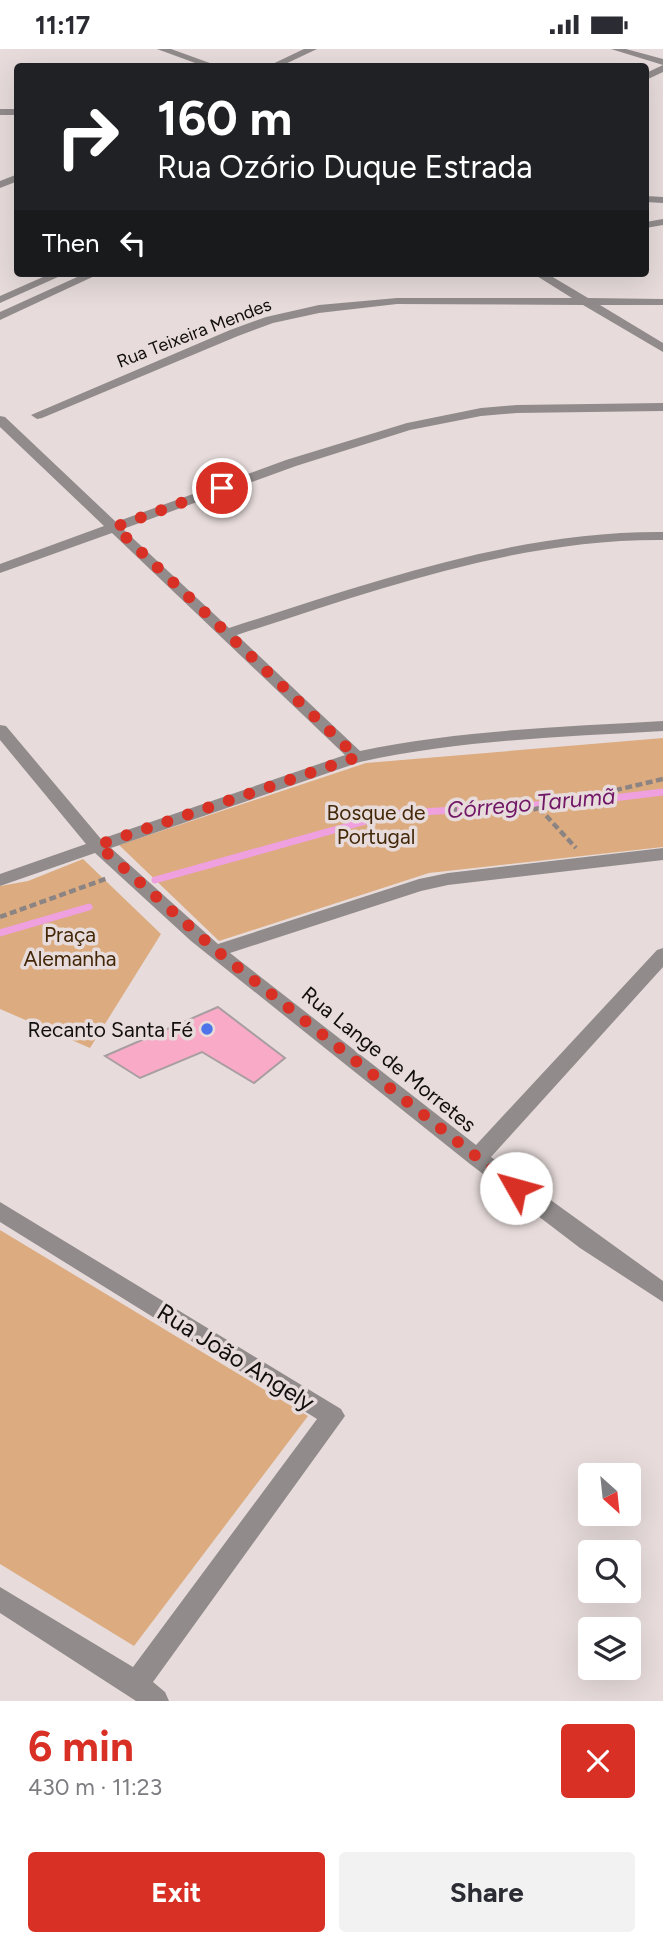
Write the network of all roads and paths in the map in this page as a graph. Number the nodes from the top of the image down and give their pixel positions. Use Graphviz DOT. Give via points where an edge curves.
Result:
graph roads {
  1 [pos="162,49"];
  2 [pos="312,49"];
  3 [pos="615,49"];
  4 [pos="663,62"];
  5 [pos="205,63"];
  6 [pos="279,63"];
  7 [pos="52,277"];
  8 [pos="86,277"];
  9 [pos="545,277"];
  10 [pos="0,292"];
  11 [pos="13,294"];
  12 [pos="40,297"];
  13 [pos="0,300"];
  14 [pos="586,302"];
  15 [pos="663,302"];
  16 [pos="0,316"];
  17 [pos="663,348"];
  18 [pos="663,407"];
  19 [pos="37,415"];
  20 [pos="0,419"];
  21 [pos="115,527"];
  22 [pos="663,536"];
  23 [pos="0,569"];
  24 [pos="227,633"];
  25 [pos="663,726"];
  26 [pos="0,730"];
  27 [pos="357,757"];
  28 [pos="663,779"];
  29 [pos="539,808"];
  30 [pos="450,809"];
  31 [pos="98,845"];
  32 [pos="663,854"];
  33 [pos="590,862"];
  34 [pos="125,871"];
  35 [pos="0,880"];
  36 [pos="0,917"];
  37 [pos="217,951"];
  38 [pos="663,955"];
  39 [pos="477,1158"];
  40 [pos="0,1211"];
  41 [pos="663,1293"];
  42 [pos="0,1599"];
  43 [pos="136,1683"];
  44 [pos="156,1701"];
  1 -- 5 [label="street"];
  2 -- 6 [label="street"];
  3 -- 4 [label="street"];
  7 -- 11 [label="street"];
  8 -- 12 [label="street"];
  9 -- 14 [label="street"];
  10 -- 11 [label="street"];
  11 -- 12 [label="street"];
  11 -- 13 [label="street"];
  12 -- 16 [label="street"];
  14 -- 15 [label="street, Rua Teixeira Mendes"];
  14 -- 17 [label="street"];
  14 -- 19 [label="street, Rua Teixeira Mendes" via="397,301 294,314 234,333"];
  18 -- 21 [label="street" via="517,409 444,419 332,449"];
  20 -- 21 [label="street"];
  21 -- 23 [label="street"];
  21 -- 24 [label="street"];
  22 -- 24 [label="street" via="611,535 522,545"];
  24 -- 27 [label="street"];
  25 -- 27 [label="street" via="455,740"];
  26 -- 31 [label="street, Rua Lange de Morretes"];
  27 -- 31 [label="street"];
  28 -- 29 [label="path"];
  29 -- 30 [label="path" via="514,814"];
  29 -- 33 [label="path"];
  31 -- 34 [label="street, Rua Lange de Morretes"];
  31 -- 35 [label="street"];
  32 -- 33 [label="street"];
  33 -- 37 [label="street" via="419,885"];
  34 -- 36 [label="path"];
  34 -- 37 [label="street, Rua Lange de Morretes"];
  37 -- 39 [label="street, Rua Lange de Morretes"];
  38 -- 39 [label="street"];
  39 -- 41 [label="street, Rua Lange de Morretes" via="555,1219"];
  40 -- 43 [label="street, Rua João Angely" via="333,1416"];
  42 -- 43 [label="street"];
  43 -- 44 [label="street"];
}
